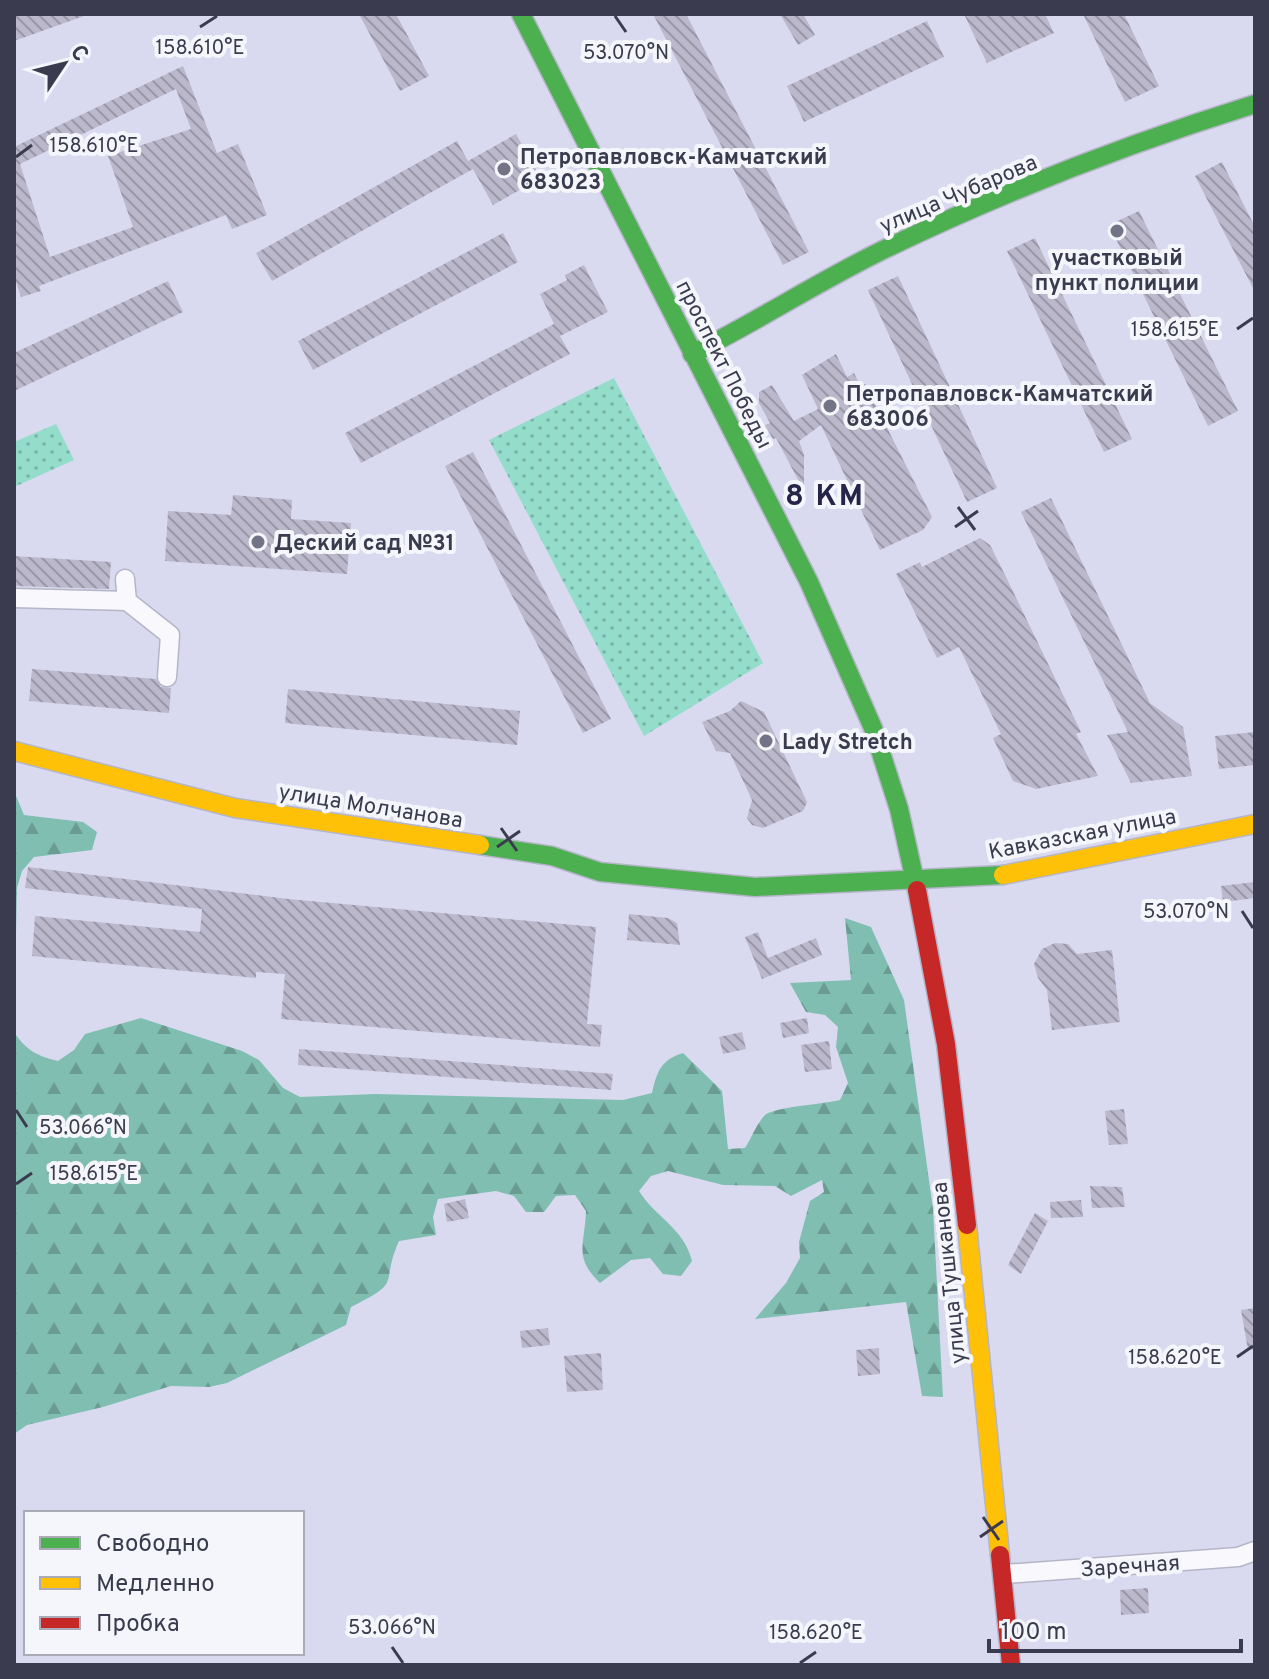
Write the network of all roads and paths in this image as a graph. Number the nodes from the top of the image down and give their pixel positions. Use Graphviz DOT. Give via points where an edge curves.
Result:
graph roads {
  1 [pos="521,14"];
  2 [pos="1255,104"];
  3 [pos="692,354"];
  4 [pos="125,579"];
  5 [pos="14,598"];
  6 [pos="127,601"];
  7 [pos="167,677"];
  8 [pos="14,751"];
  9 [pos="1255,824"];
  10 [pos="917,879"];
  11 [pos="1255,1551"];
  12 [pos="1005,1574"];
  13 [pos="1011,1665"];
  1 -- 3 [label="street, проспект Победы"];
  2 -- 3 [label="street, улица Чубарова" via="924,231 840,271"];
  3 -- 10 [label="street, проспект Победы" via="833,632 873,728"];
  4 -- 6 [label="street"];
  5 -- 6 [label="street"];
  6 -- 7 [label="street" via="170,635"];
  8 -- 10 [label="street, улица Молчанова" via="235,808 552,856 600,872 755,887"];
  9 -- 10 [label="street, Кавказская улица" via="988,878"];
  10 -- 12 [label="street, улица Тушканова" via="946,1044"];
  11 -- 12 [label="street, Заречная" via="1238,1557"];
  12 -- 13 [label="street, улица Тушканова"];
}
